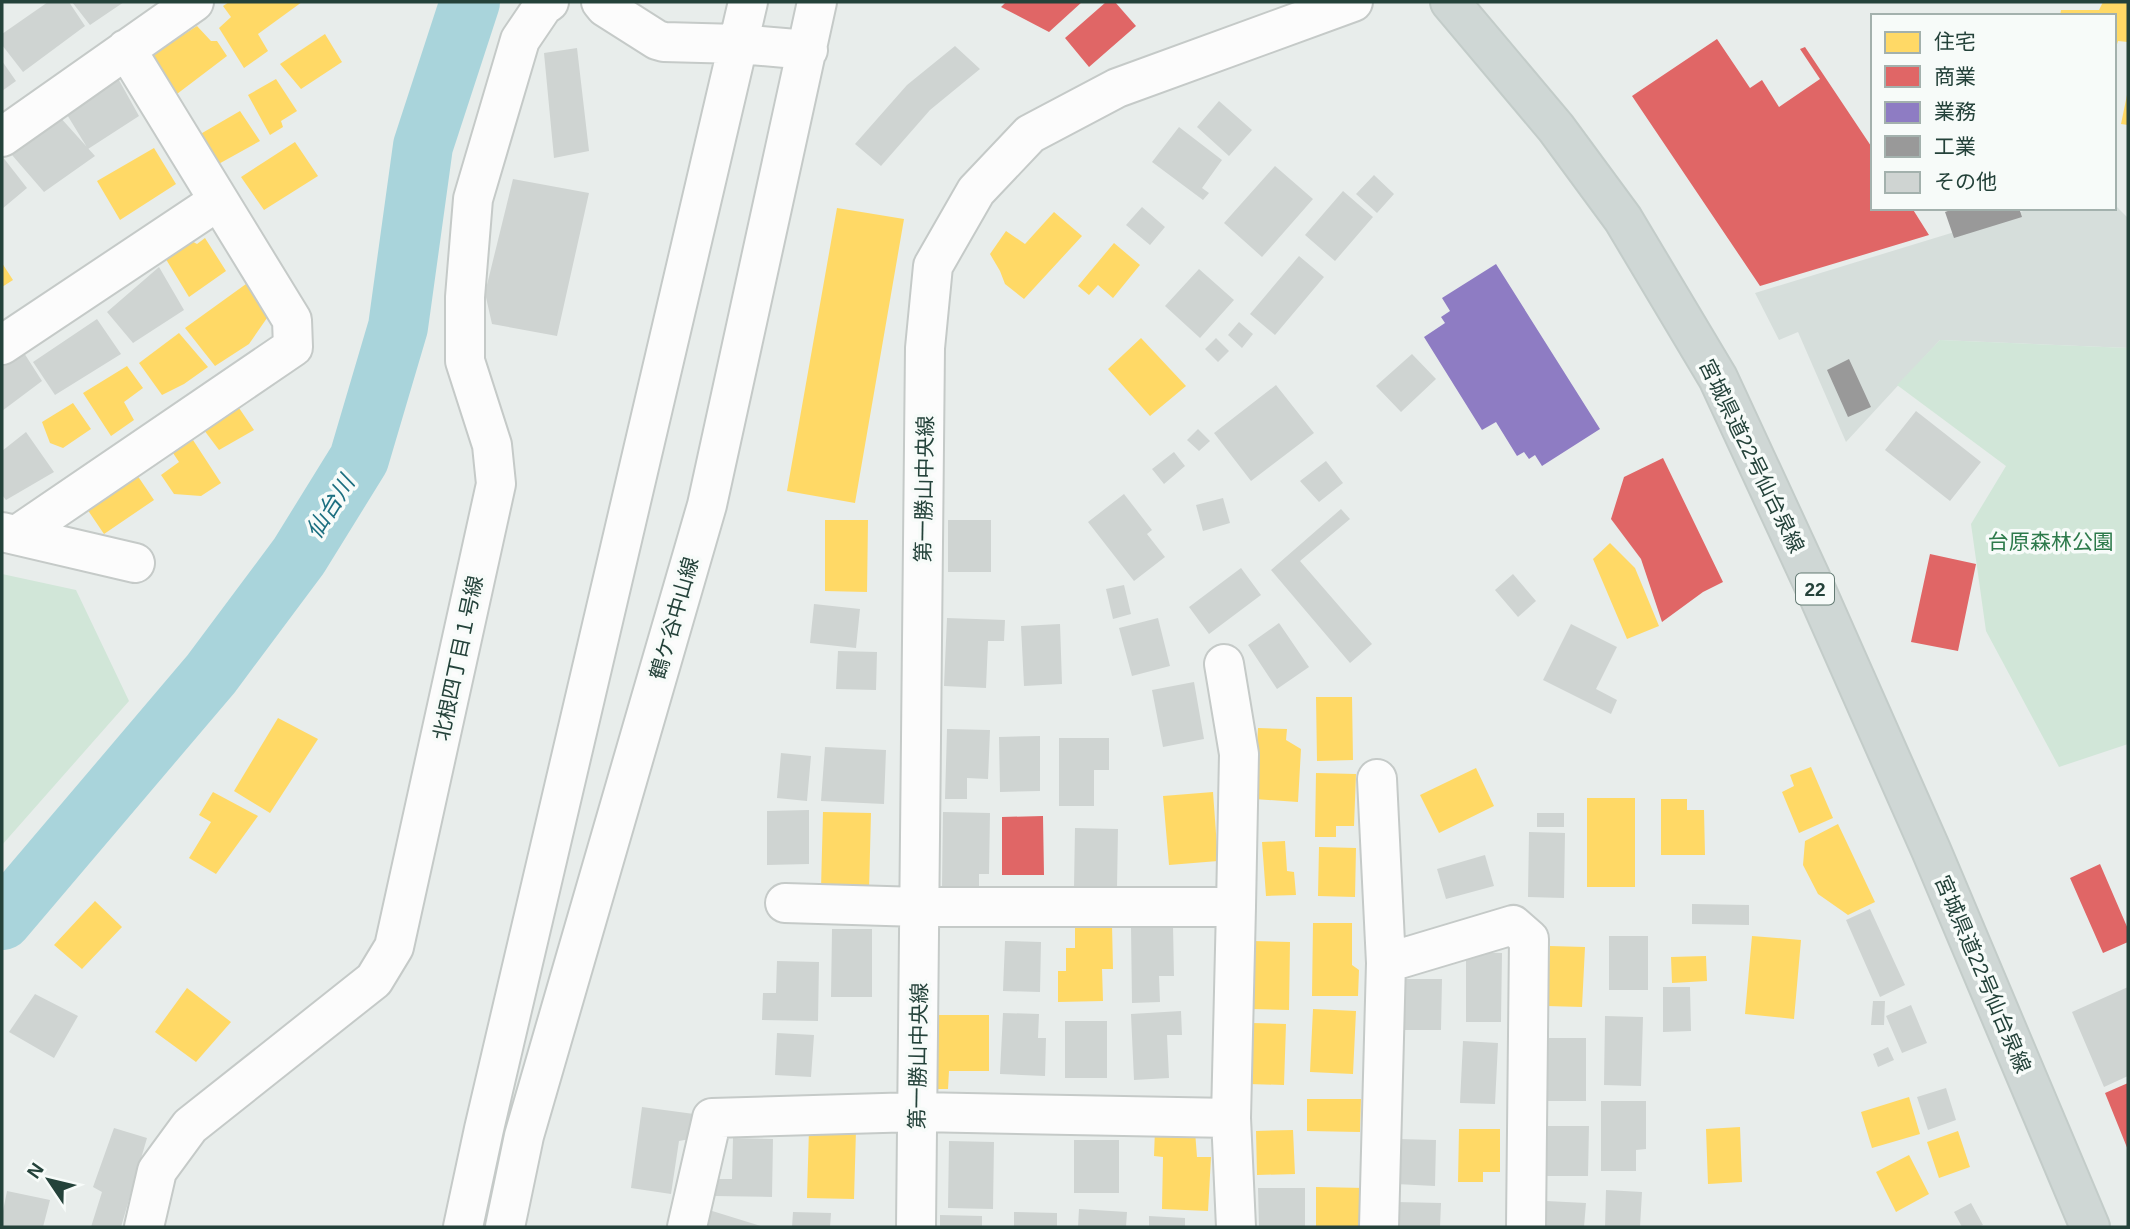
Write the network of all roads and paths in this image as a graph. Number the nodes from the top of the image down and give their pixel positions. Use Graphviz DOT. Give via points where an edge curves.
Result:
graph roads {
  1 [pos="194,2"];
  2 [pos="550,2"];
  3 [pos="601,2"];
  4 [pos="748,2"];
  5 [pos="817,2"];
  6 [pos="1353,2"];
  7 [pos="1450,2"];
  8 [pos="739,44"];
  9 [pos="126,49"];
  10 [pos="808,50"];
  11 [pos="2,137"];
  12 [pos="218,201"];
  13 [pos="2,345"];
  14 [pos="9,533"];
  15 [pos="135,563"];
  16 [pos="1224,664"];
  17 [pos="1377,779"];
  18 [pos="785,903"];
  19 [pos="920,907"];
  20 [pos="1236,907"];
  21 [pos="1386,964"];
  22 [pos="917,1112"];
  23 [pos="1231,1118"];
  24 [pos="144,1227"];
  25 [pos="463,1227"];
  26 [pos="505,1227"];
  27 [pos="687,1227"];
  28 [pos="916,1227"];
  29 [pos="1236,1227"];
  30 [pos="1379,1227"];
  31 [pos="1526,1227"];
  32 [pos="2090,1227"];
  1 -- 9 [label="street"];
  2 -- 24 [label="street, 北根四丁目１号線" via="520,40 473,199 465,361 492,445 496,484 394,947 374,980 190,1126 157,1171"];
  3 -- 8 [label="street" via="657,40"];
  4 -- 8 [label="street"];
  5 -- 10 [label="street, 鶴ケ谷中山線"];
  6 -- 19 [label="street, 第一勝山中央線" via="1117,88 1030,134 976,191 933,266 925,348"];
  7 -- 32 [label="main road, 宮城県道22号仙台泉線 / 22" via="1556,128 1623,219 1718,378 1931,850"];
  8 -- 10 [label="street"];
  8 -- 25 [label="street"];
  9 -- 11 [label="street"];
  9 -- 12 [label="street"];
  10 -- 26 [label="street, 鶴ケ谷中山線" via="707,505 524,1136"];
  12 -- 13 [label="street"];
  12 -- 14 [label="street" via="292,320 293,346"];
  14 -- 15 [label="street"];
  16 -- 20 [label="street" via="1239,754"];
  17 -- 21 [label="street"];
  18 -- 19 [label="street"];
  19 -- 20 [label="street"];
  19 -- 22 [label="street, 第一勝山中央線"];
  20 -- 23 [label="street"];
  21 -- 30 [label="street"];
  21 -- 31 [label="street" via="1513,925 1529,939"];
  22 -- 23 [label="street"];
  22 -- 27 [label="street" via="712,1118"];
  22 -- 28 [label="street, 第一勝山中央線"];
  23 -- 29 [label="street"];
}
